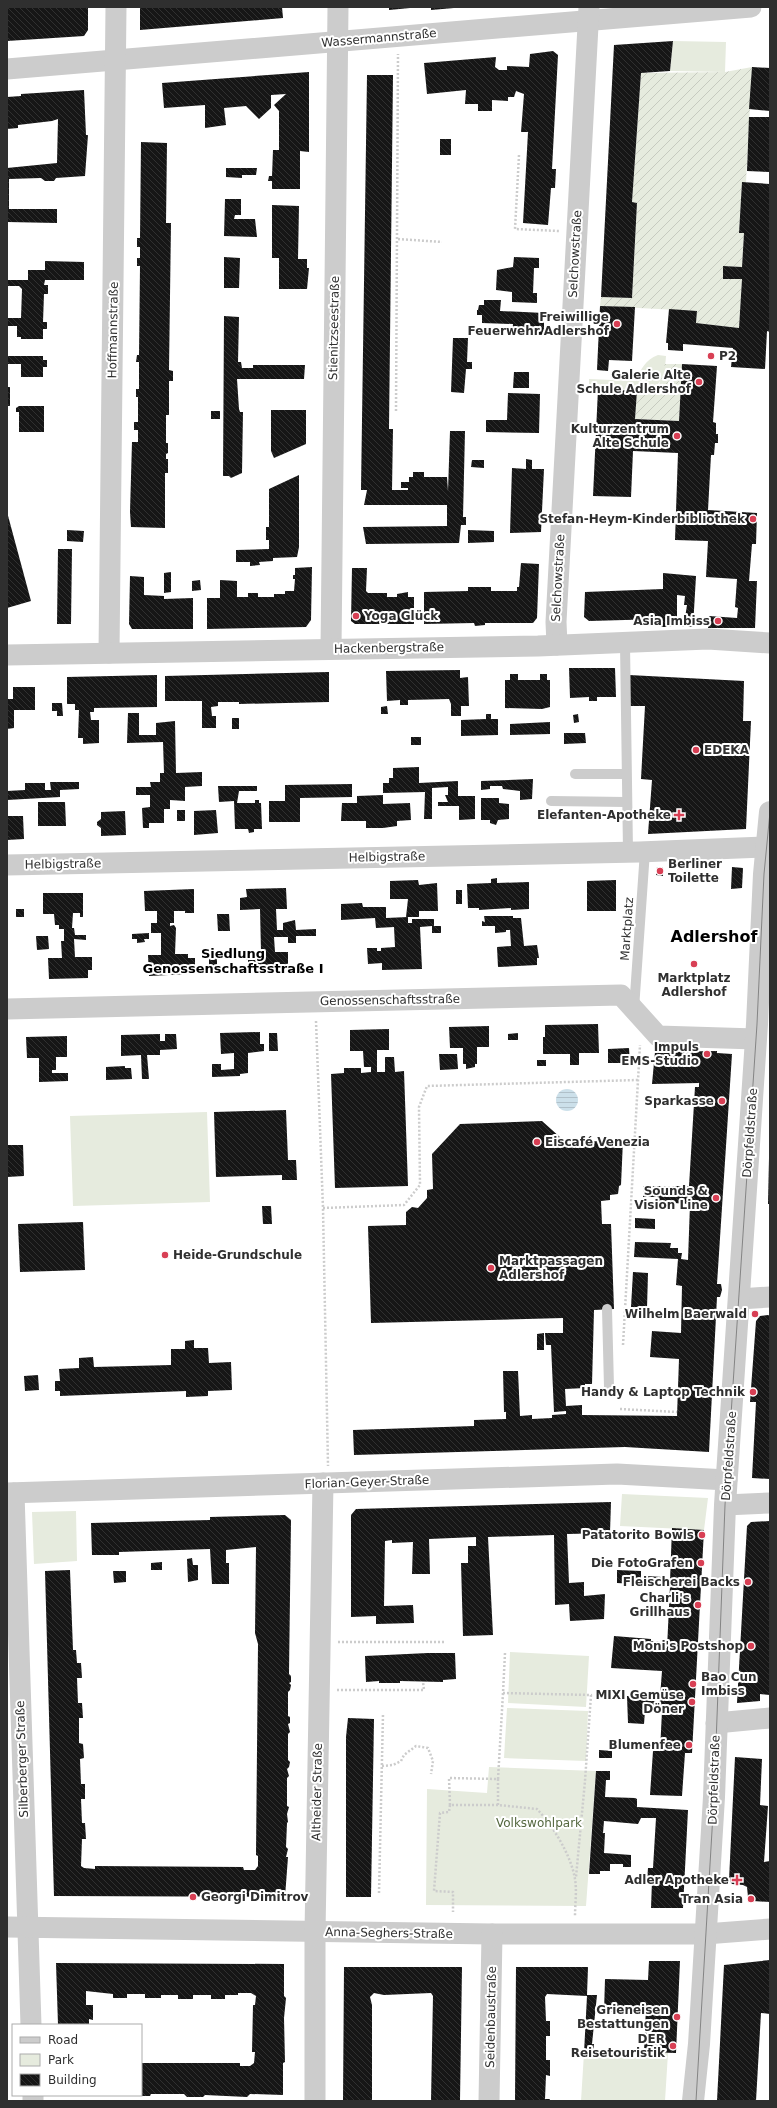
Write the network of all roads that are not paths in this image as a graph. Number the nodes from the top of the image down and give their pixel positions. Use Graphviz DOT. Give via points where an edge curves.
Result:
graph roads {
  1 [pos="116,7"];
  2 [pos="338,7"];
  3 [pos="752,7"];
  4 [pos="588,14"];
  5 [pos="338,41"];
  6 [pos="116,60"];
  7 [pos="7,69"];
  8 [pos="770,643"];
  9 [pos="625,644"];
  10 [pos="557,645"];
  11 [pos="331,649"];
  12 [pos="109,653"];
  13 [pos="7,655"];
  14 [pos="575,774"];
  15 [pos="626,774"];
  16 [pos="551,801"];
  17 [pos="626,802"];
  18 [pos="770,812"];
  19 [pos="766,847"];
  20 [pos="636,851"];
  21 [pos="7,865"];
  22 [pos="767,874"];
  23 [pos="7,1009"];
  24 [pos="637,1014"];
  25 [pos="761,1029"];
  26 [pos="770,1297"];
  27 [pos="739,1299"];
  28 [pos="607,1309"];
  29 [pos="609,1387"];
  30 [pos="325,1475"];
  31 [pos="727,1480"];
  32 [pos="10,1493"];
  33 [pos="770,1503"];
  34 [pos="725,1505"];
  35 [pos="770,1718"];
  36 [pos="716,1723"];
  37 [pos="7,1927"];
  38 [pos="28,1928"];
  39 [pos="770,1929"];
  40 [pos="315,1932"];
  41 [pos="492,1934"];
  42 [pos="705,1934"];
  43 [pos="31,2024"];
  44 [pos="315,2101"];
  45 [pos="490,2101"];
  46 [pos="693,2101"];
  1 -- 6 [label="street, Hoffmannstraße"];
  2 -- 5 [label="street, Stienitzseestraße"];
  3 -- 4 [label="street, Wassermannstraße"];
  4 -- 5 [label="street, Wassermannstraße"];
  4 -- 10 [label="street, Selchowstraße" via="556,622"];
  5 -- 6 [label="street, Wassermannstraße"];
  5 -- 11 [label="street, Stienitzseestraße"];
  6 -- 7 [label="street, Wassermannstraße"];
  6 -- 12 [label="street, Hoffmannstraße"];
  8 -- 9 [label="street, Hackenbergstraße" via="708,639"];
  9 -- 10 [label="street, Hackenbergstraße"];
  9 -- 15 [label="lane, Marktplatz"];
  10 -- 11 [label="street, Hackenbergstraße"];
  11 -- 12 [label="street, Hackenbergstraße"];
  12 -- 13 [label="street, Hackenbergstraße"];
  14 -- 15 [label="lane"];
  15 -- 17 [label="lane, Marktplatz"];
  16 -- 17 [label="lane"];
  17 -- 20 [label="lane, Marktplatz"];
  18 -- 19 [label="street, Dörpfeldstraße"];
  19 -- 20 [label="street, Helbigstraße"];
  19 -- 22 [label="street, Dörpfeldstraße"];
  20 -- 21 [label="street, Helbigstraße"];
  20 -- 24 [label="lane, Marktplatz"];
  22 -- 25 [label="street, Dörpfeldstraße"];
  23 -- 24 [label="street, Genossenschaftsstraße" via="621,995"];
  24 -- 25 [label="street, Genossenschaftsstraße" via="658,1036"];
  25 -- 27 [label="street, Dörpfeldstraße"];
  26 -- 27 [label="street"];
  27 -- 31 [label="street, Dörpfeldstraße"];
  28 -- 29 [label="lane"];
  30 -- 31 [label="street, Florian-Geyer-Straße" via="617,1474"];
  30 -- 32 [label="street, Florian-Geyer-Straße"];
  30 -- 40 [label="street, Altheider Straße"];
  31 -- 34 [label="street, Dörpfeldstraße"];
  32 -- 38 [label="street, Silberberger Straße"];
  33 -- 34 [label="street"];
  34 -- 36 [label="street, Dörpfeldstraße"];
  35 -- 36 [label="street"];
  36 -- 42 [label="street, Dörpfeldstraße"];
  37 -- 38 [label="street, Anna-Seghers-Straße"];
  38 -- 40 [label="street, Anna-Seghers-Straße"];
  38 -- 43 [label="street, Silberberger Straße"];
  39 -- 42 [label="street, Anna-Seghers-Straße"];
  40 -- 41 [label="street, Anna-Seghers-Straße"];
  40 -- 44 [label="street, Altheider Straße"];
  41 -- 42 [label="street, Anna-Seghers-Straße"];
  41 -- 45 [label="street, Seidenbaustraße"];
  42 -- 46 [label="street, Dörpfeldstraße" via="700,2044"];
}
